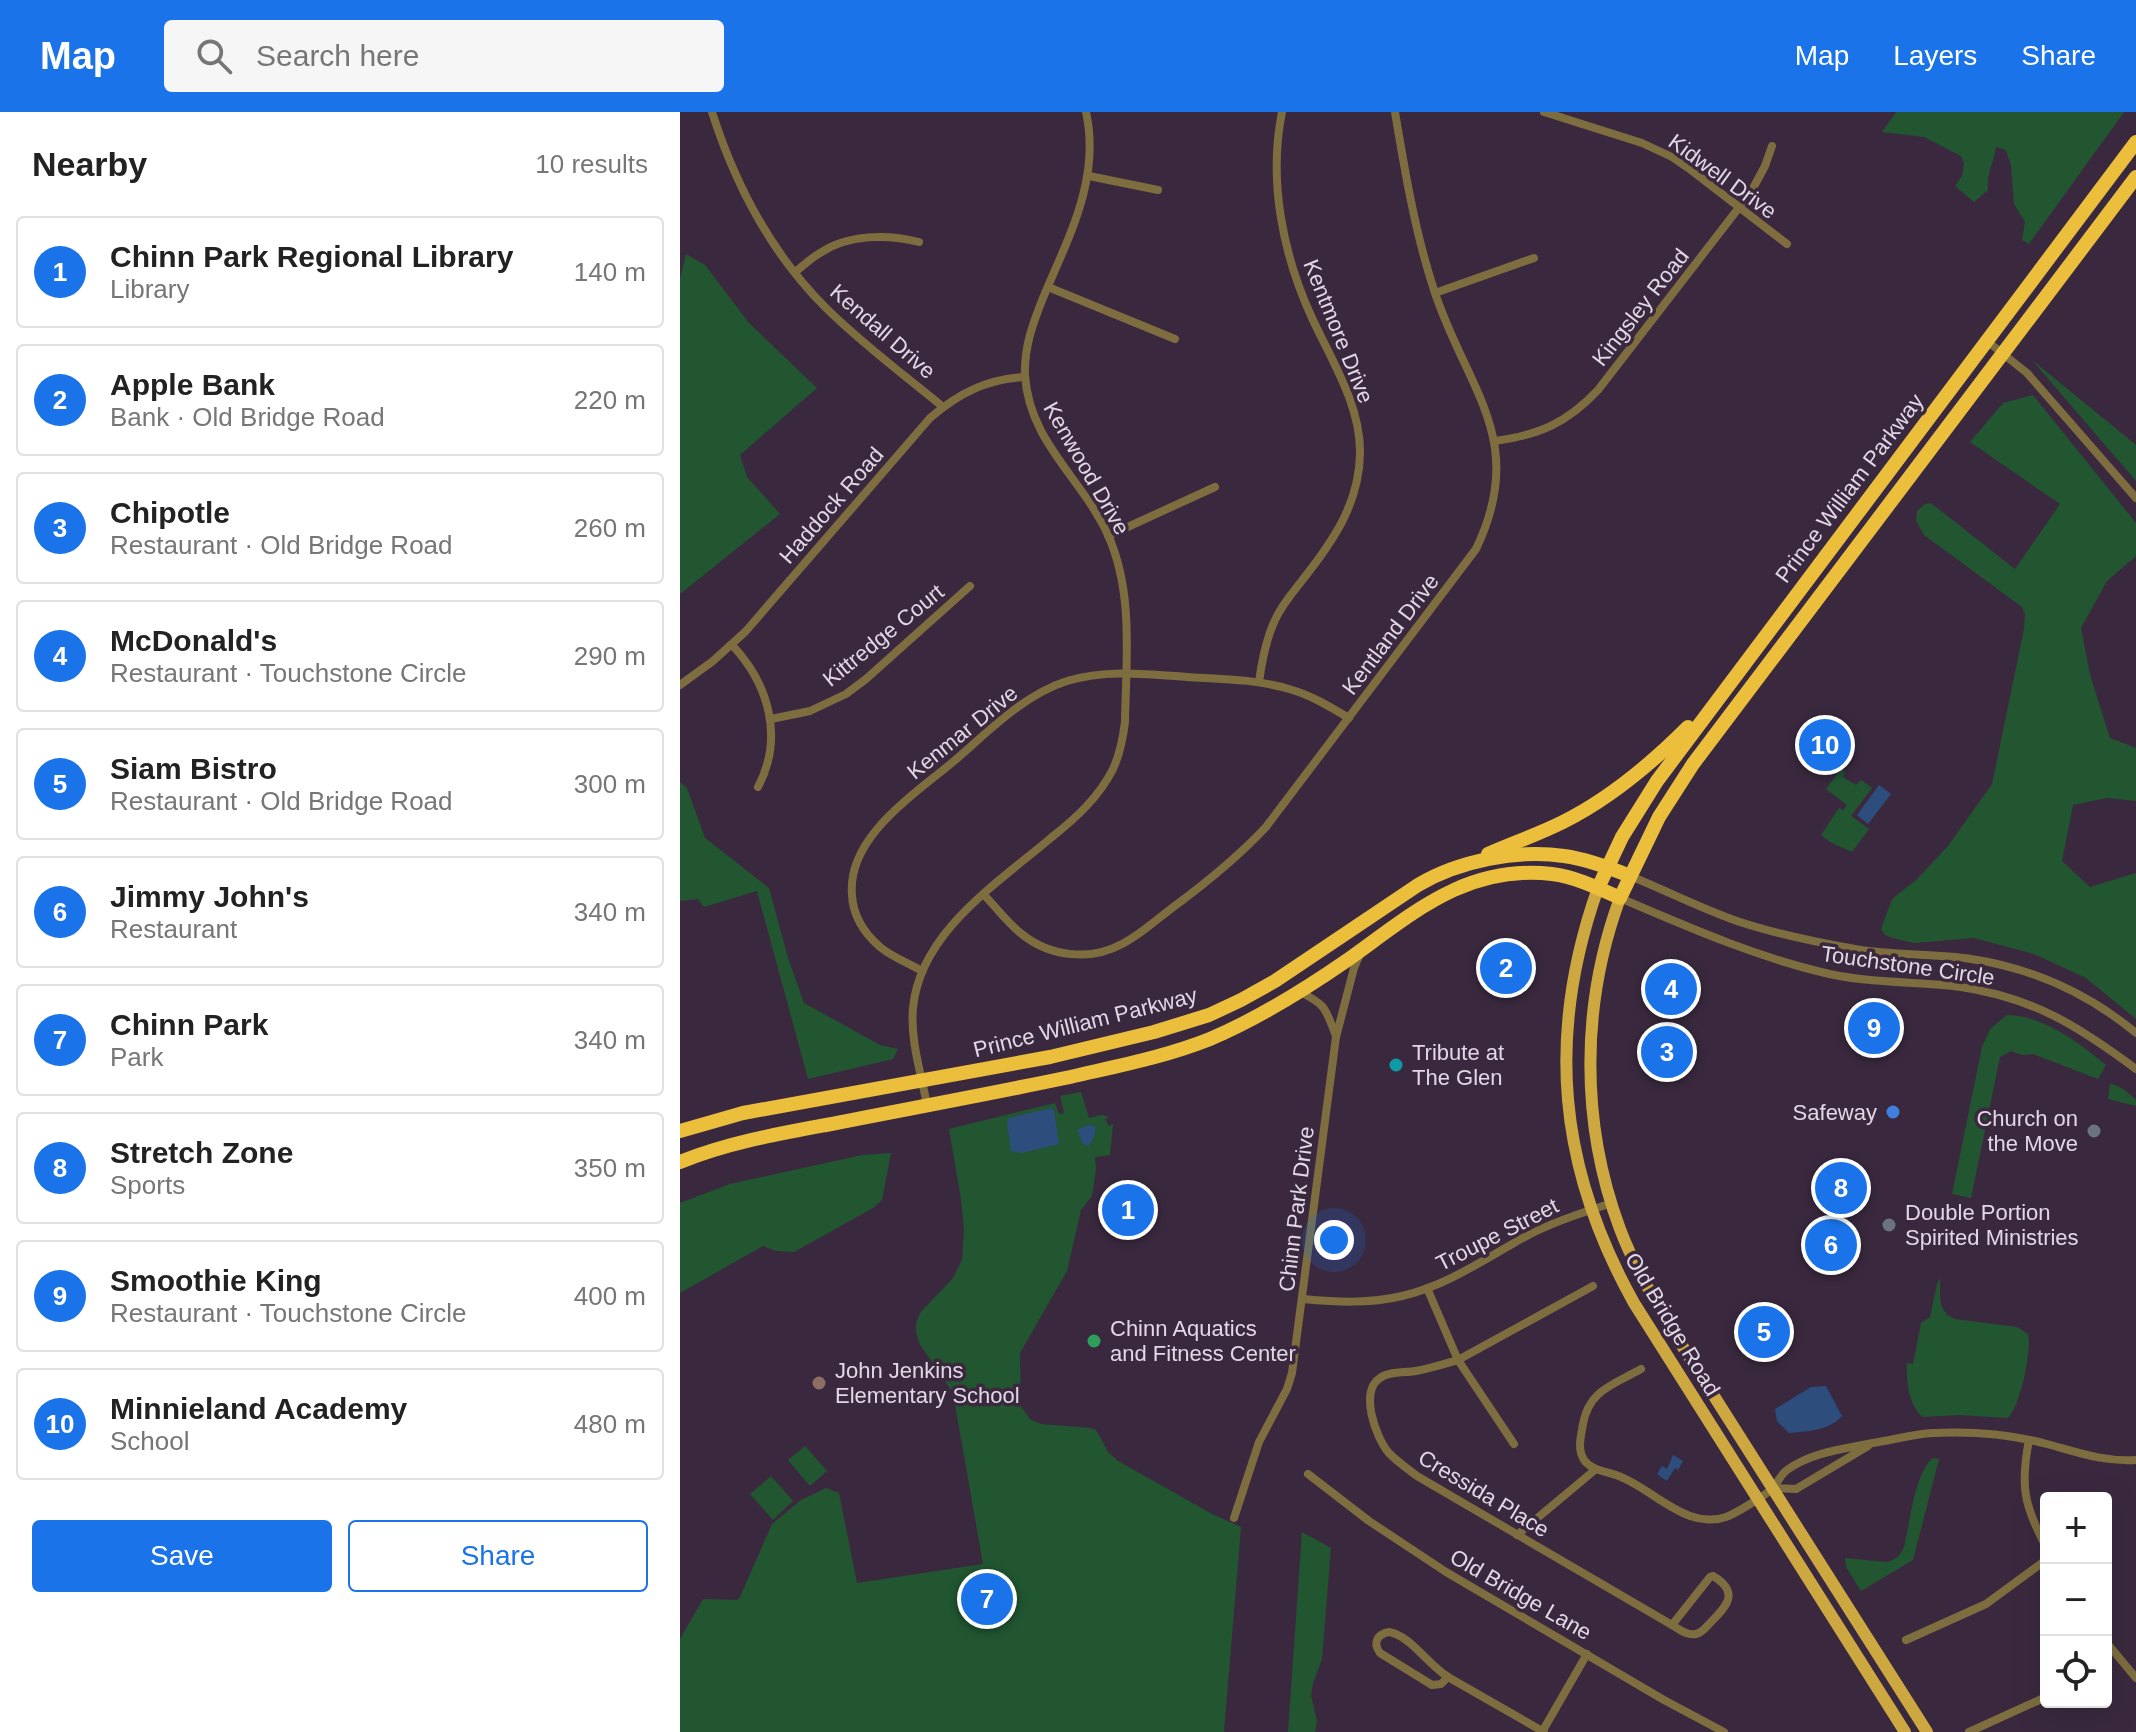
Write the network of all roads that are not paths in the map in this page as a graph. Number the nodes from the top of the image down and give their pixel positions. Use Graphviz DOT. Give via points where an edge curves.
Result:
graph roads {
  1 [pos="712,112"];
  2 [pos="1086,112"];
  3 [pos="1282,112"];
  4 [pos="1395,112"];
  5 [pos="1544,112"];
  6 [pos="2136,142"];
  7 [pos="1772,146"];
  8 [pos="1089,176"];
  9 [pos="2136,177"];
  10 [pos="1158,190"];
  11 [pos="1739,208"];
  12 [pos="919,242"];
  13 [pos="1787,244"];
  14 [pos="1534,258"];
  15 [pos="795,272"];
  16 [pos="1048,287"];
  17 [pos="1435,293"];
  18 [pos="1175,339"];
  19 [pos="1987,341"];
  20 [pos="2002,353"];
  21 [pos="1025,377"];
  22 [pos="943,407"];
  23 [pos="1495,441"];
  24 [pos="1215,487"];
  25 [pos="2136,498"];
  26 [pos="1108,536"];
  27 [pos="970,586"];
  28 [pos="732,645"];
  29 [pos="1126,673"];
  30 [pos="1259,682"];
  31 [pos="680,685"];
  32 [pos="1727,686"];
  33 [pos="1349,718"];
  34 [pos="771,719"];
  35 [pos="758,787"];
  36 [pos="1607,867"];
  37 [pos="1453,868"];
  38 [pos="1630,876"];
  39 [pos="1598,888"];
  40 [pos="984,895"];
  41 [pos="1620,898"];
  42 [pos="1365,947"];
  43 [pos="922,971"];
  44 [pos="1298,991"];
  45 [pos="2136,1033"];
  46 [pos="1336,1037"];
  47 [pos="2136,1069"];
  48 [pos="923,1082"];
  49 [pos="927,1105"];
  50 [pos="680,1131"];
  51 [pos="680,1162"];
  52 [pos="1612,1203"];
  53 [pos="1591,1210"];
  54 [pos="1593,1286"];
  55 [pos="1427,1288"];
  56 [pos="1303,1299"];
  57 [pos="1458,1360"];
  58 [pos="1641,1369"];
  59 [pos="2029,1440"];
  60 [pos="1514,1444"];
  61 [pos="1873,1444"];
  62 [pos="2136,1460"];
  63 [pos="1596,1469"];
  64 [pos="1308,1474"];
  65 [pos="1773,1488"];
  66 [pos="1757,1498"];
  67 [pos="1234,1518"];
  68 [pos="1517,1535"];
  69 [pos="2040,1535"];
  70 [pos="2041,1564"];
  71 [pos="1672,1625"];
  72 [pos="1906,1640"];
  73 [pos="2112,1653"];
  74 [pos="1587,1654"];
  75 [pos="1448,1677"];
  76 [pos="2136,1678"];
  77 [pos="2040,1700"];
  78 [pos="1543,1732"];
  79 [pos="1724,1732"];
  80 [pos="1905,1732"];
  81 [pos="1927,1732"];
  82 [pos="1969,1732"];
  1 -- 15 [label="street, Kendall Drive" via="759,221"];
  2 -- 8 [label="street, Kenwood Drive"];
  3 -- 30 [label="street, Kentmore Drive" via="1277,173 1282,227 1300,287 1353,408 1360,453 1350,509 1275,620"];
  4 -- 17 [label="street, Kentland Drive"];
  5 -- 11 [label="street, Kidwell Drive" via="1661,152"];
  6 -- 19 [label="highway, Prince William Parkway"];
  7 -- 11 [label="street, Kingsley Road"];
  8 -- 10 [label="street"];
  8 -- 16 [label="street, Kenwood Drive"];
  9 -- 20 [label="highway, Prince William Parkway"];
  11 -- 13 [label="street, Kidwell Drive"];
  11 -- 23 [label="street, Kingsley Road" via="1585,403 1544,430"];
  12 -- 15 [label="street" via="895,237 838,244"];
  14 -- 17 [label="street"];
  15 -- 22 [label="street, Kendall Drive" via="840,321"];
  16 -- 18 [label="street"];
  16 -- 21 [label="street, Kenwood Drive" via="1029,333"];
  17 -- 23 [label="street, Kentland Drive"];
  19 -- 20 [label="street"];
  19 -- 32 [label="highway, Prince William Parkway"];
  20 -- 25 [label="street" via="2027,373"];
  20 -- 38 [label="highway, Prince William Parkway" via="1693,764"];
  21 -- 22 [label="street, Haddock Road" via="977,386"];
  21 -- 26 [label="street, Kenwood Drive" via="1042,434"];
  22 -- 28 [label="street, Haddock Road"];
  23 -- 33 [label="street, Kentland Drive" via="1495,494 1476,549"];
  24 -- 26 [label="street"];
  26 -- 29 [label="street, Kenwood Drive" via="1124,592"];
  27 -- 34 [label="street, Kittredge Court" via="846,694 810,711"];
  28 -- 31 [label="street, Haddock Road"];
  28 -- 34 [label="street" via="753,671"];
  29 -- 30 [label="street, Kenmar Drive"];
  29 -- 40 [label="street, Kenwood Drive" via="1124,736 1104,784 1077,815"];
  29 -- 43 [label="street, Kenmar Drive" via="1085,676 1036,695 866,842 852,873 852,899 860,924 881,947"];
  30 -- 33 [label="street, Kenmar Drive" via="1312,697"];
  32 -- 36 [label="highway, Prince William Parkway" via="1634,815"];
  32 -- 37 [label="highway" via="1679,736 1611,792 1567,820"];
  33 -- 40 [label="street, Kentland Drive" via="1251,843 1122,944 1082,955 1041,946 1020,933"];
  34 -- 35 [label="street" via="772,747"];
  36 -- 37 [label="highway, Prince William Parkway" via="1543,855"];
  36 -- 38 [label="highway, Prince William Parkway"];
  36 -- 39 [label="highway, Prince William Parkway"];
  37 -- 48 [label="highway, Prince William Parkway" via="1407,891 1275,981 1209,1015 1097,1047"];
  38 -- 41 [label="highway, Prince William Parkway"];
  38 -- 45 [label="street, Touchstone Circle" via="1772,931 1866,951 1993,963 2036,976 2083,996"];
  39 -- 41 [label="highway, Prince William Parkway"];
  39 -- 42 [label="highway, Prince William Parkway" via="1555,874 1486,879 1422,905"];
  39 -- 53 [label="main road, Old Bridge Road" via="1570,993 1566,1059 1575,1151"];
  40 -- 43 [label="street, Kenwood Drive" via="949,927"];
  41 -- 47 [label="street, Touchstone Circle" via="1744,949 1822,973 1959,987 2022,1001 2068,1021"];
  41 -- 52 [label="main road, Old Bridge Road" via="1597,980 1590,1047 1594,1123"];
  42 -- 44 [label="highway, Prince William Parkway"];
  42 -- 46 [label="street, Chinn Park Drive" via="1354,968"];
  43 -- 48 [label="street, Kenwood Drive" via="912,1027"];
  44 -- 46 [label="street" via="1317,1000"];
  44 -- 49 [label="highway, Prince William Parkway" via="1234,1028 1164,1055"];
  46 -- 56 [label="street, Chinn Park Drive"];
  48 -- 49 [label="street, Kenwood Drive"];
  48 -- 50 [label="highway, Prince William Parkway" via="743,1113"];
  49 -- 51 [label="highway, Prince William Parkway" via="774,1135"];
  52 -- 53 [label="street, Troupe Street"];
  52 -- 65 [label="main road, Old Bridge Road" via="1651,1295"];
  53 -- 55 [label="street, Troupe Street" via="1535,1231"];
  53 -- 66 [label="main road, Old Bridge Road" via="1634,1303"];
  54 -- 57 [label="street, Cressida Place"];
  55 -- 56 [label="street, Troupe Street" via="1358,1302"];
  55 -- 57 [label="street"];
  56 -- 67 [label="street, Chinn Park Drive" via="1287,1389 1259,1442"];
  57 -- 60 [label="street"];
  57 -- 68 [label="street, Cressida Place" via="1377,1379 1370,1402 1376,1431 1388,1452 1417,1476"];
  58 -- 63 [label="street" via="1597,1394 1586,1409 1580,1453"];
  59 -- 61 [label="street" via="1955,1432"];
  59 -- 62 [label="street" via="2104,1459"];
  59 -- 69 [label="street" via="2023,1467 2025,1496"];
  61 -- 65 [label="street" via="1796,1489"];
  61 -- 65 [label="street" via="1805,1461 1784,1472"];
  63 -- 66 [label="street" via="1701,1519 1728,1517"];
  63 -- 68 [label="street"];
  64 -- 74 [label="street, Old Bridge Lane" via="1422,1556"];
  65 -- 66 [label="street"];
  65 -- 81 [label="main road, Old Bridge Road"];
  66 -- 80 [label="main road, Old Bridge Road"];
  68 -- 71 [label="street, Cressida Place"];
  70 -- 72 [label="street" via="1986,1604"];
  71 -- 71 [label="street, Cressida Place" via="1710,1577 1717,1577 1729,1597 1726,1607 1696,1634"];
  73 -- 76 [label="street"];
  74 -- 78 [label="street"];
  74 -- 79 [label="street, Old Bridge Lane"];
  75 -- 75 [label="street" via="1396,1633 1377,1639 1380,1653 1420,1679 1437,1685"];
  75 -- 78 [label="street"];
  77 -- 82 [label="street"];
}
